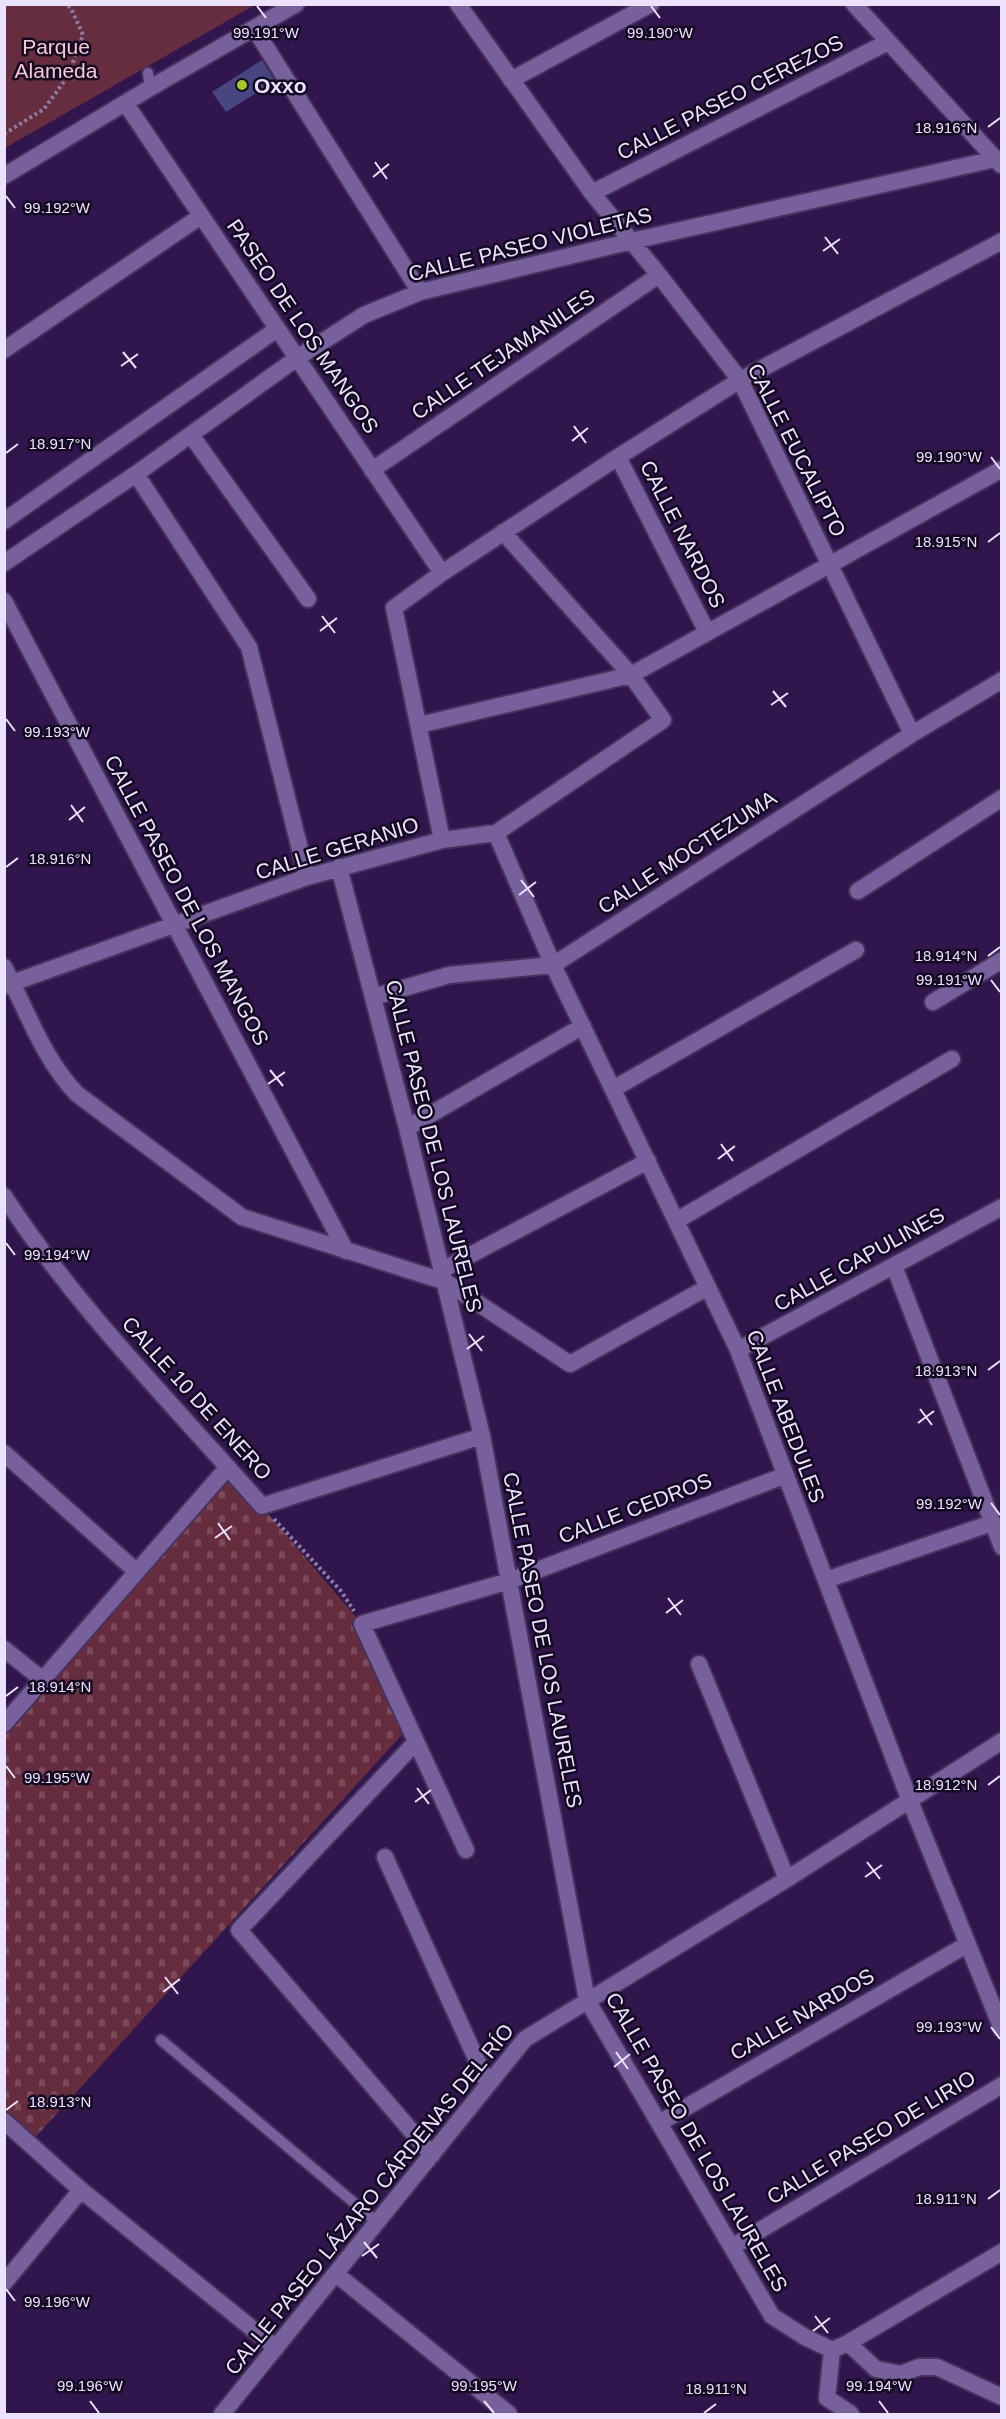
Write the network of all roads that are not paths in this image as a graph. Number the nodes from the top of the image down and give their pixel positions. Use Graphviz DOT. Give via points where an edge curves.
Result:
graph roads {
  1 [pos="296,4"];
  2 [pos="458,4"];
  3 [pos="651,4"];
  4 [pos="857,5"];
  5 [pos="254,28"];
  6 [pos="888,42"];
  7 [pos="511,80"];
  8 [pos="126,104"];
  9 [pos="998,162"];
  10 [pos="4,176"];
  11 [pos="592,193"];
  12 [pos="201,216"];
  13 [pos="632,241"];
  14 [pos="1002,241"];
  15 [pos="659,275"];
  16 [pos="420,292"];
  17 [pos="277,329"];
  18 [pos="4,350"];
  19 [pos="297,358"];
  20 [pos="740,380"];
  21 [pos="191,435"];
  22 [pos="618,457"];
  23 [pos="1002,469"];
  24 [pos="372,470"];
  25 [pos="136,474"];
  26 [pos="4,521"];
  27 [pos="503,532"];
  28 [pos="4,563"];
  29 [pos="829,565"];
  30 [pos="442,573"];
  31 [pos="308,598"];
  32 [pos="4,602"];
  33 [pos="707,632"];
  34 [pos="631,675"];
  35 [pos="1002,680"];
  36 [pos="419,725"];
  37 [pos="912,734"];
  38 [pos="1002,798"];
  39 [pos="496,834"];
  40 [pos="442,840"];
  41 [pos="339,867"];
  42 [pos="306,877"];
  43 [pos="858,891"];
  44 [pos="174,924"];
  45 [pos="856,950"];
  46 [pos="1002,960"];
  47 [pos="553,965"];
  48 [pos="7,978"];
  49 [pos="373,997"];
  50 [pos="933,1002"];
  51 [pos="583,1026"];
  52 [pos="952,1059"];
  53 [pos="613,1089"];
  54 [pos="408,1128"];
  55 [pos="648,1161"];
  56 [pos="4,1196"];
  57 [pos="1002,1207"];
  58 [pos="676,1221"];
  59 [pos="346,1251"];
  60 [pos="894,1266"];
  61 [pos="444,1276"];
  62 [pos="708,1287"];
  63 [pos="738,1350"];
  64 [pos="482,1436"];
  65 [pos="4,1453"];
  66 [pos="228,1467"];
  67 [pos="786,1475"];
  68 [pos="992,1523"];
  69 [pos="1002,1547"];
  70 [pos="137,1572"];
  71 [pos="826,1580"];
  72 [pos="509,1581"];
  73 [pos="4,1649"];
  74 [pos="699,1664"];
  75 [pos="43,1680"];
  76 [pos="4,1725"];
  77 [pos="1002,1741"];
  78 [pos="416,1742"];
  79 [pos="910,1801"];
  80 [pos="466,1850"];
  81 [pos="385,1857"];
  82 [pos="787,1879"];
  83 [pos="968,1944"];
  84 [pos="587,2000"];
  85 [pos="1002,2029"];
  86 [pos="161,2040"];
  87 [pos="488,2085"];
  88 [pos="1002,2085"];
  89 [pos="4,2121"];
  90 [pos="659,2123"];
  91 [pos="432,2155"];
  92 [pos="81,2190"];
  93 [pos="378,2223"];
  94 [pos="732,2247"];
  95 [pos="1002,2252"];
  96 [pos="336,2274"];
  97 [pos="4,2283"];
  98 [pos="848,2343"];
  99 [pos="276,2348"];
  100 [pos="832,2350"];
  101 [pos="1002,2397"];
  102 [pos="222,2415"];
  103 [pos="509,2415"];
  104 [pos="851,2415"];
  1 -- 5 [label="street"];
  2 -- 7 [label="street, CALLE EUCALIPTO"];
  3 -- 7 [label="street"];
  4 -- 6 [label="street"];
  5 -- 8 [label="street" via="149,81"];
  5 -- 16 [label="street"];
  6 -- 9 [label="street"];
  6 -- 11 [label="street, CALLE PASEO CEREZOS"];
  7 -- 11 [label="street, CALLE EUCALIPTO"];
  8 -- 10 [label="street"];
  8 -- 12 [label="street, PASEO DE LOS MANGOS"];
  9 -- 13 [label="street, CALLE PASEO VIOLETAS"];
  11 -- 13 [label="street, CALLE EUCALIPTO"];
  12 -- 17 [label="street, PASEO DE LOS MANGOS"];
  12 -- 18 [label="street"];
  13 -- 15 [label="street, CALLE EUCALIPTO"];
  13 -- 16 [label="street, CALLE PASEO VIOLETAS"];
  14 -- 20 [label="street"];
  15 -- 20 [label="street, CALLE EUCALIPTO"];
  15 -- 24 [label="street, CALLE TEJAMANILES"];
  16 -- 19 [label="street, CALLE PASEO VIOLETAS" via="364,315"];
  17 -- 19 [label="street, PASEO DE LOS MANGOS"];
  17 -- 26 [label="street"];
  19 -- 21 [label="street, CALLE PASEO VIOLETAS"];
  19 -- 24 [label="street, PASEO DE LOS MANGOS"];
  20 -- 22 [label="street"];
  20 -- 29 [label="street, CALLE EUCALIPTO"];
  21 -- 25 [label="street, CALLE PASEO VIOLETAS"];
  21 -- 31 [label="street"];
  22 -- 27 [label="street"];
  22 -- 33 [label="street, CALLE NARDOS"];
  23 -- 29 [label="street"];
  24 -- 30 [label="street, PASEO DE LOS MANGOS"];
  25 -- 28 [label="street, CALLE PASEO VIOLETAS"];
  25 -- 42 [label="street" via="249,647"];
  27 -- 30 [label="street"];
  27 -- 34 [label="street"];
  29 -- 33 [label="street"];
  29 -- 37 [label="street, CALLE EUCALIPTO"];
  30 -- 36 [label="street" via="394,608"];
  32 -- 44 [label="street, CALLE PASEO DE LOS MANGOS"];
  33 -- 34 [label="street"];
  34 -- 36 [label="street"];
  34 -- 39 [label="street, CALLE GERANIO" via="663,720"];
  35 -- 37 [label="street, CALLE MOCTEZUMA"];
  36 -- 40 [label="street"];
  37 -- 47 [label="street, CALLE MOCTEZUMA"];
  38 -- 43 [label="street"];
  39 -- 40 [label="street, CALLE GERANIO"];
  39 -- 47 [label="street, CALLE ABEDULES"];
  40 -- 41 [label="street, CALLE GERANIO"];
  41 -- 42 [label="street, CALLE GERANIO"];
  41 -- 49 [label="street, CALLE PASEO DE LOS LAURELES"];
  42 -- 44 [label="street, CALLE GERANIO"];
  44 -- 48 [label="street, CALLE GERANIO"];
  44 -- 59 [label="street, CALLE PASEO DE LOS MANGOS"];
  45 -- 53 [label="street"];
  46 -- 50 [label="street"];
  47 -- 49 [label="street, CALLE MOCTEZUMA" via="449,975"];
  47 -- 51 [label="street, CALLE ABEDULES"];
  48 -- 59 [label="street" via="61,1077 77,1094 243,1217"];
  49 -- 54 [label="street, CALLE PASEO DE LOS LAURELES"];
  51 -- 53 [label="street, CALLE ABEDULES"];
  51 -- 54 [label="street"];
  52 -- 58 [label="street"];
  53 -- 55 [label="street, CALLE ABEDULES"];
  54 -- 61 [label="street, CALLE PASEO DE LOS LAURELES"];
  55 -- 58 [label="street, CALLE ABEDULES"];
  55 -- 61 [label="street"];
  56 -- 66 [label="street, CALLE 10 DE ENERO" via="29,1235 93,1316"];
  57 -- 60 [label="street, CALLE CAPULINES"];
  58 -- 62 [label="street, CALLE ABEDULES"];
  59 -- 61 [label="street"];
  60 -- 63 [label="street, CALLE CAPULINES"];
  60 -- 68 [label="street"];
  61 -- 62 [label="street" via="570,1364"];
  61 -- 64 [label="street, CALLE PASEO DE LOS LAURELES"];
  62 -- 63 [label="street, CALLE ABEDULES"];
  63 -- 67 [label="street, CALLE ABEDULES"];
  64 -- 66 [label="street, CALLE 10 DE ENERO" via="262,1506"];
  64 -- 72 [label="street, CALLE PASEO DE LOS LAURELES"];
  65 -- 70 [label="street"];
  66 -- 70 [label="street"];
  67 -- 71 [label="street, CALLE ABEDULES"];
  67 -- 72 [label="street, CALLE CEDROS"];
  68 -- 69 [label="street"];
  68 -- 71 [label="street"];
  70 -- 75 [label="street"];
  71 -- 79 [label="street, CALLE ABEDULES"];
  72 -- 78 [label="street, CALLE CEDROS" via="362,1624"];
  72 -- 84 [label="street, CALLE PASEO DE LOS LAURELES"];
  73 -- 75 [label="street"];
  74 -- 82 [label="street"];
  75 -- 76 [label="street"];
  77 -- 79 [label="street, CALLE PASEO LÁZARO CÁRDENAS DEL RÍO"];
  78 -- 80 [label="street"];
  78 -- 91 [label="street" via="239,1930"];
  79 -- 82 [label="street, CALLE PASEO LÁZARO CÁRDENAS DEL RÍO"];
  79 -- 83 [label="street, CALLE ABEDULES"];
  81 -- 87 [label="street"];
  82 -- 84 [label="street, CALLE PASEO LÁZARO CÁRDENAS DEL RÍO"];
  83 -- 85 [label="street, CALLE ABEDULES"];
  83 -- 90 [label="street, CALLE NARDOS"];
  84 -- 87 [label="street, CALLE PASEO LÁZARO CÁRDENAS DEL RÍO" via="525,2039"];
  84 -- 90 [label="street, CALLE PASEO DE LOS LAURELES"];
  86 -- 93 [label="lane"];
  87 -- 91 [label="street, CALLE PASEO LÁZARO CÁRDENAS DEL RÍO"];
  88 -- 94 [label="street, CALLE PASEO DE LIRIO"];
  89 -- 92 [label="street"];
  90 -- 94 [label="street, CALLE PASEO DE LOS LAURELES"];
  91 -- 93 [label="street, CALLE PASEO LÁZARO CÁRDENAS DEL RÍO"];
  92 -- 97 [label="street"];
  92 -- 99 [label="street"];
  93 -- 96 [label="street, CALLE PASEO LÁZARO CÁRDENAS DEL RÍO"];
  94 -- 100 [label="street, CALLE PASEO DE LOS LAURELES" via="772,2316"];
  95 -- 98 [label="street"];
  96 -- 99 [label="street, CALLE PASEO LÁZARO CÁRDENAS DEL RÍO"];
  96 -- 103 [label="street"];
  98 -- 100 [label="street"];
  98 -- 101 [label="street" via="876,2370 901,2374 918,2367 937,2367"];
  99 -- 102 [label="street, CALLE PASEO LÁZARO CÁRDENAS DEL RÍO"];
  100 -- 104 [label="street" via="827,2398"];
}
